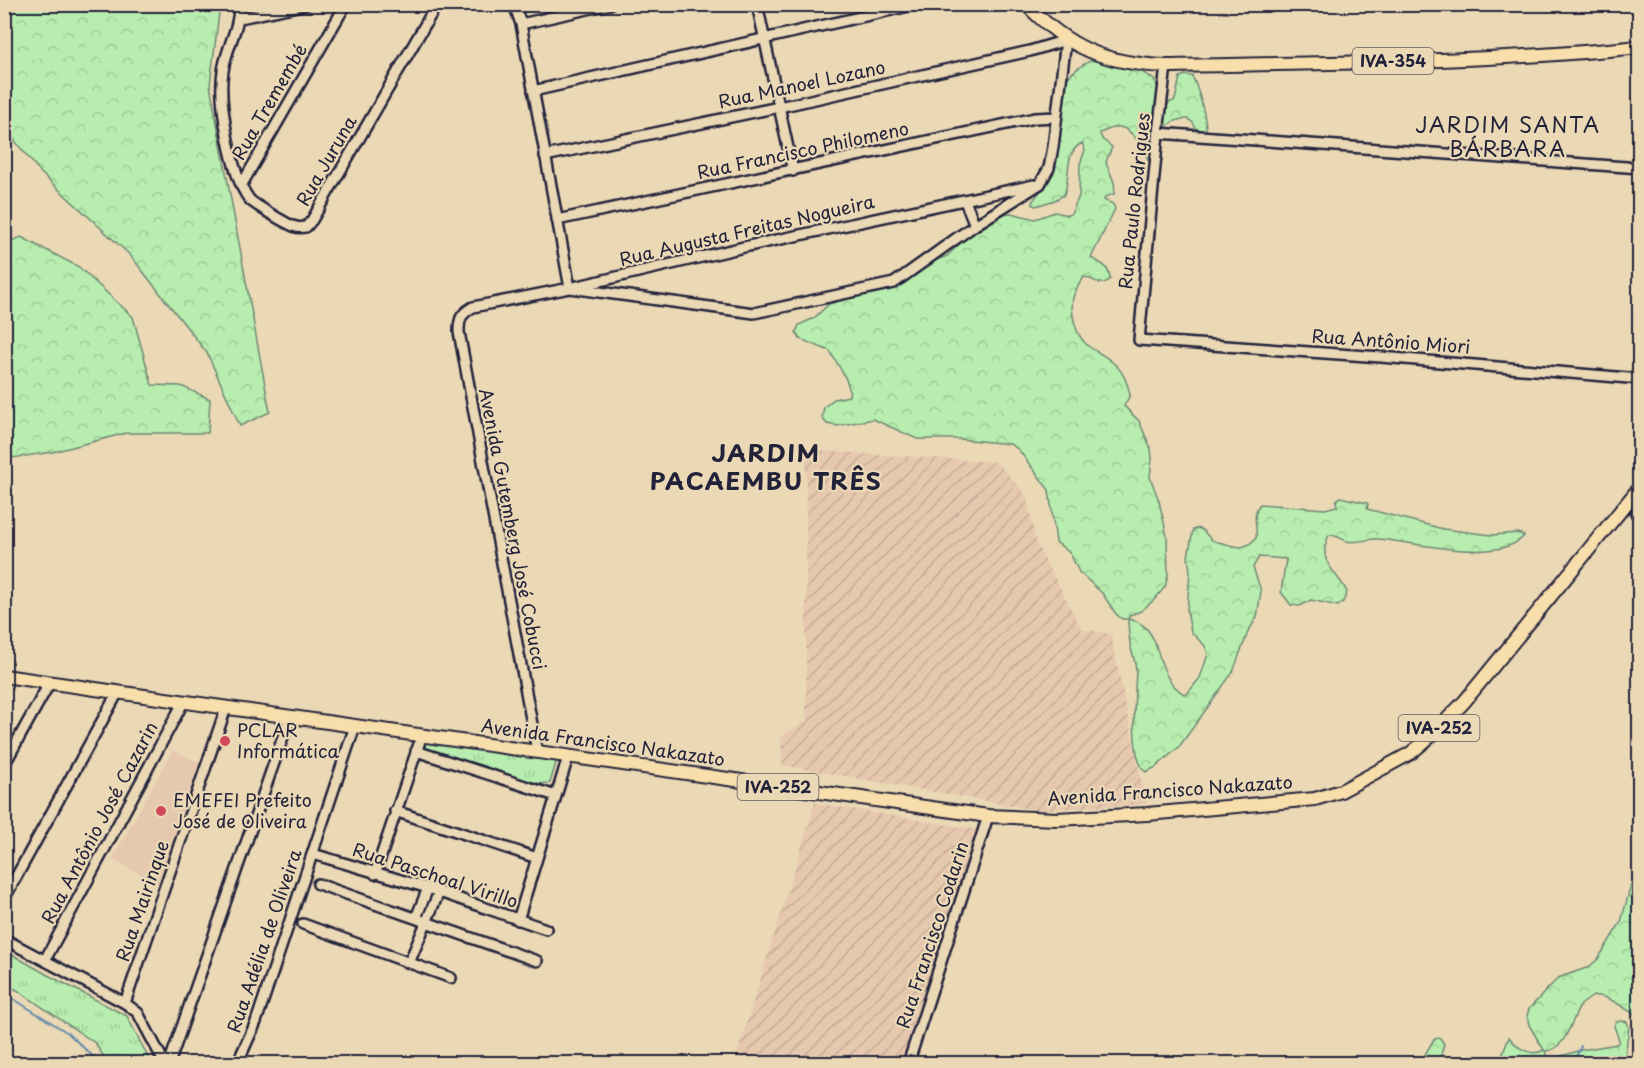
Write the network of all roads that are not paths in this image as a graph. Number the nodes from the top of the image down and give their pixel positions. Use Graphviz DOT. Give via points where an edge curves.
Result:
graph roads {
  1 [pos="239,4"];
  2 [pos="307,4"];
  3 [pos="346,4"];
  4 [pos="437,4"];
  5 [pos="514,4"];
  6 [pos="610,4"];
  7 [pos="757,4"];
  8 [pos="918,4"];
  9 [pos="1026,4"];
  10 [pos="240,18"];
  11 [pos="521,24"];
  12 [pos="765,39"];
  13 [pos="1066,40"];
  14 [pos="1640,47"];
  15 [pos="1166,66"];
  16 [pos="533,91"];
  17 [pos="779,107"];
  18 [pos="1056,117"];
  19 [pos="1158,133"];
  20 [pos="545,156"];
  21 [pos="1640,168"];
  22 [pos="793,171"];
  23 [pos="1040,184"];
  24 [pos="241,186"];
  25 [pos="965,201"];
  26 [pos="557,220"];
  27 [pos="975,225"];
  28 [pos="570,288"];
  29 [pos="463,313"];
  30 [pos="1139,340"];
  31 [pos="1640,379"];
  32 [pos="1640,487"];
  33 [pos="4,676"];
  34 [pos="50,682"];
  35 [pos="118,692"];
  36 [pos="184,701"];
  37 [pos="226,708"];
  38 [pos="290,717"];
  39 [pos="355,726"];
  40 [pos="422,735"];
  41 [pos="416,751"];
  42 [pos="537,752"];
  43 [pos="568,757"];
  44 [pos="4,765"];
  45 [pos="556,796"];
  46 [pos="395,811"];
  47 [pos="988,816"];
  48 [pos="313,854"];
  49 [pos="537,858"];
  50 [pos="375,874"];
  51 [pos="318,884"];
  52 [pos="428,888"];
  53 [pos="439,892"];
  54 [pos="4,899"];
  55 [pos="416,918"];
  56 [pos="518,920"];
  57 [pos="426,922"];
  58 [pos="303,924"];
  59 [pos="546,930"];
  60 [pos="4,939"];
  61 [pos="45,960"];
  62 [pos="537,961"];
  63 [pos="409,963"];
  64 [pos="451,978"];
  65 [pos="125,1003"];
  66 [pos="167,1064"];
  67 [pos="237,1064"];
  68 [pos="908,1064"];
  1 -- 10 [label="street, Rua Juruna"];
  2 -- 10 [label="street"];
  3 -- 24 [label="street, Rua Tremembé"];
  4 -- 24 [label="street, Rua Juruna" via="306,227 296,227 251,201"];
  5 -- 11 [label="street"];
  6 -- 11 [label="street"];
  7 -- 12 [label="street"];
  8 -- 12 [label="street"];
  9 -- 13 [label="main road, IVA-354"];
  10 -- 24 [label="street, Rua Juruna" via="228,48 221,92"];
  11 -- 16 [label="street"];
  12 -- 16 [label="street"];
  12 -- 17 [label="street"];
  13 -- 15 [label="main road, IVA-354" via="1108,59"];
  13 -- 17 [label="street, Rua Manoel Lozano"];
  13 -- 18 [label="street"];
  14 -- 15 [label="main road, IVA-354" via="1502,58"];
  15 -- 19 [label="street, Rua Paulo Rodrigues"];
  16 -- 20 [label="street"];
  17 -- 20 [label="street, Rua Manoel Lozano"];
  17 -- 22 [label="street"];
  18 -- 22 [label="street, Rua Francisco Philomeno" via="1035,118"];
  18 -- 23 [label="street" via="1049,168"];
  19 -- 21 [label="street"];
  19 -- 30 [label="street, Rua Paulo Rodrigues"];
  20 -- 26 [label="street"];
  22 -- 26 [label="street, Rua Francisco Philomeno"];
  23 -- 25 [label="street, Rua Augusta Freitas Nogueira"];
  23 -- 27 [label="street"];
  25 -- 27 [label="street"];
  25 -- 28 [label="street, Rua Augusta Freitas Nogueira"];
  26 -- 28 [label="street"];
  27 -- 28 [label="street" via="894,284 754,313"];
  28 -- 29 [label="street, Rua Augusta Freitas Nogueira" via="473,307"];
  29 -- 42 [label="street, Avenida Gutemberg José Cobucci" via="459,332"];
  30 -- 31 [label="street, Rua Antônio Miori"];
  32 -- 47 [label="main road, Avenida Francisco Nakazato / IVA-252" via="1464,702 1433,734 1411,753 1350,786 1315,799 1287,803 1057,819"];
  33 -- 34 [label="main road, Avenida Francisco Nakazato / IVA-252"];
  34 -- 35 [label="main road, Avenida Francisco Nakazato / IVA-252"];
  34 -- 44 [label="street"];
  35 -- 36 [label="main road, Avenida Francisco Nakazato / IVA-252"];
  35 -- 54 [label="street"];
  36 -- 37 [label="main road, Avenida Francisco Nakazato / IVA-252"];
  36 -- 61 [label="street, Rua Antônio José Cazarin"];
  37 -- 38 [label="main road, Avenida Francisco Nakazato / IVA-252"];
  37 -- 65 [label="street, Rua Mairinque"];
  38 -- 39 [label="main road, Avenida Francisco Nakazato / IVA-252"];
  38 -- 66 [label="street"];
  39 -- 40 [label="main road, Avenida Francisco Nakazato / IVA-252"];
  39 -- 48 [label="street, Rua Adélia de Oliveira"];
  40 -- 41 [label="street"];
  40 -- 42 [label="main road, Avenida Francisco Nakazato / IVA-252"];
  41 -- 45 [label="street"];
  41 -- 46 [label="street"];
  42 -- 43 [label="main road, Avenida Francisco Nakazato / IVA-252"];
  43 -- 45 [label="street"];
  43 -- 47 [label="main road, Avenida Francisco Nakazato / IVA-252"];
  45 -- 49 [label="street"];
  46 -- 49 [label="street"];
  46 -- 50 [label="street"];
  47 -- 68 [label="street, Rua Francisco Codarin"];
  48 -- 50 [label="street, Rua Paschoal Virillo"];
  48 -- 67 [label="street, Rua Adélia de Oliveira" via="256,1022"];
  49 -- 56 [label="street"];
  50 -- 52 [label="street, Rua Paschoal Virillo"];
  51 -- 55 [label="street"];
  52 -- 53 [label="street, Rua Paschoal Virillo"];
  52 -- 55 [label="street"];
  53 -- 56 [label="street, Rua Paschoal Virillo"];
  53 -- 57 [label="street"];
  55 -- 57 [label="street"];
  56 -- 59 [label="street, Rua Paschoal Virillo"];
  57 -- 62 [label="street"];
  57 -- 63 [label="street"];
  58 -- 63 [label="street"];
  60 -- 61 [label="street"];
  61 -- 65 [label="street"];
  63 -- 64 [label="street"];
  65 -- 66 [label="street" via="138,1013"];
}
